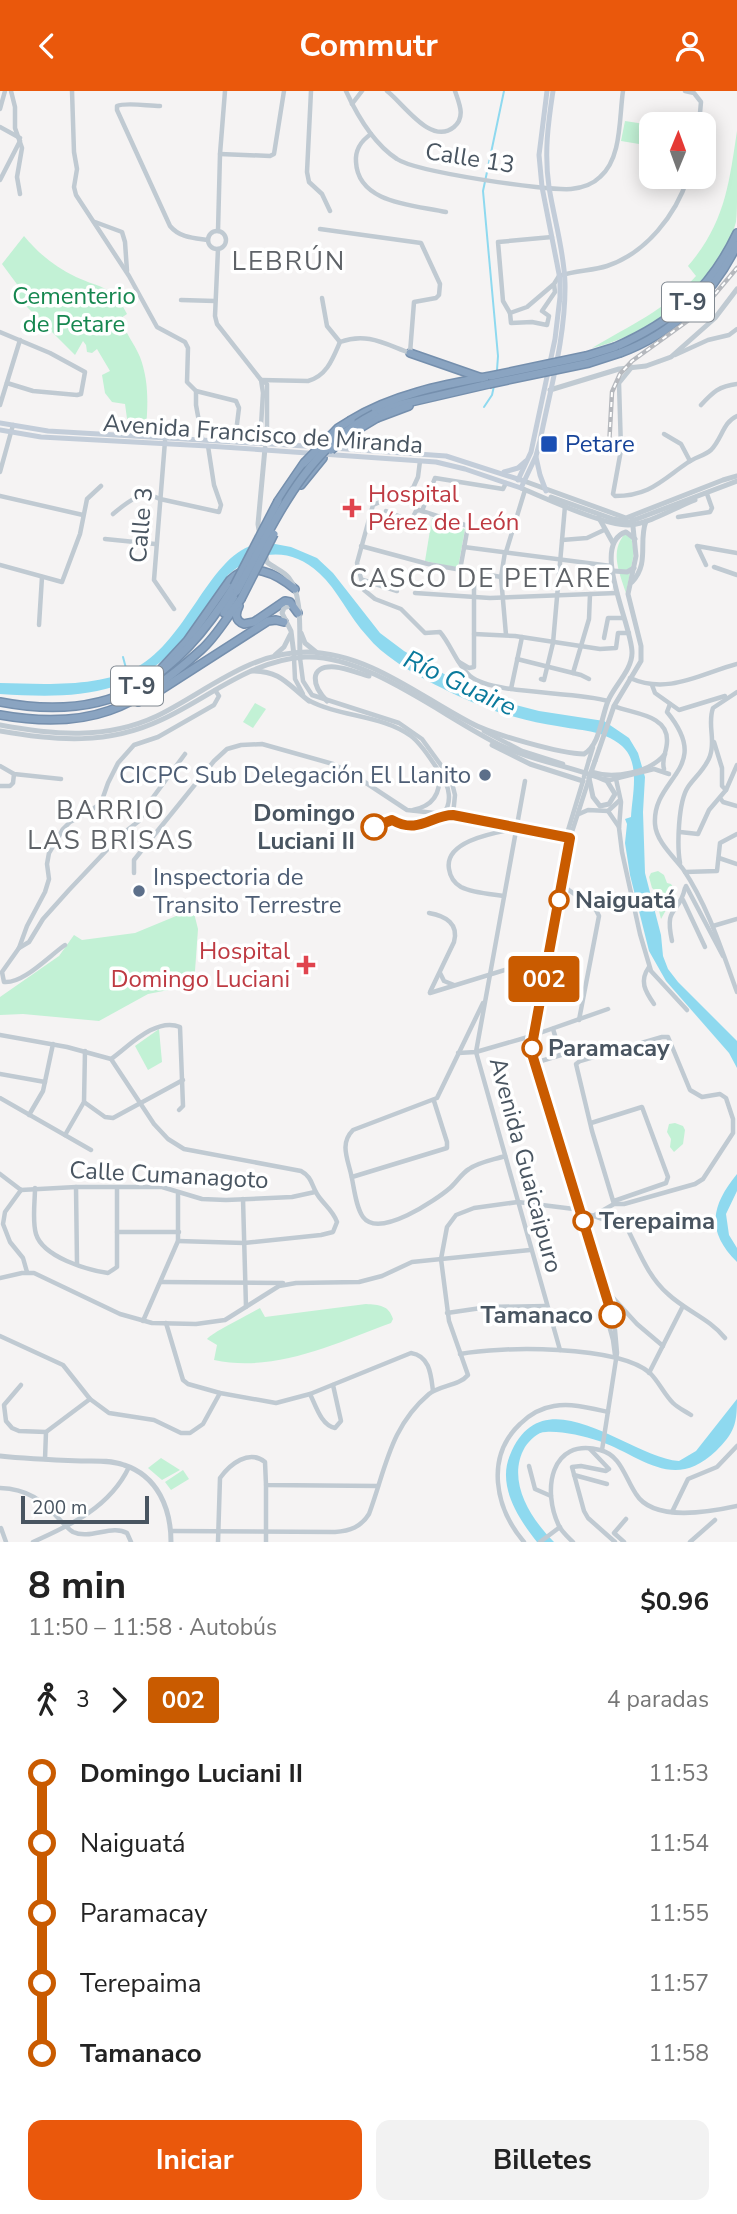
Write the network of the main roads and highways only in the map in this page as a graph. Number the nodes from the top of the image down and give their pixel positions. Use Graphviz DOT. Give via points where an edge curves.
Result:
graph roads {
  1 [pos="547,91"];
  2 [pos="553,91"];
  3 [pos="546,188"];
  4 [pos="737,233"];
  5 [pos="737,245"];
  6 [pos="562,275"];
  7 [pos="617,350"];
  8 [pos="410,353"];
  9 [pos="487,379"];
  10 [pos="0,423"];
  11 [pos="12,429"];
  12 [pos="0,430"];
  13 [pos="165,441"];
  14 [pos="536,456"];
  15 [pos="529,459"];
  16 [pos="501,473"];
  17 [pos="521,480"];
  18 [pos="546,491"];
  19 [pos="267,562"];
  20 [pos="260,570"];
  21 [pos="237,592"];
  22 [pos="294,597"];
  23 [pos="298,613"];
  24 [pos="284,622"];
  25 [pos="151,679"];
  26 [pos="0,702"];
  27 [pos="114,710"];
  28 [pos="0,715"];
  1 -- 3 [label="main road" via="539,146"];
  2 -- 3 [label="main road"];
  3 -- 6 [label="main road"];
  3 -- 6 [label="main road"];
  4 -- 7 [label="highway, T-9" via="720,264 682,308"];
  5 -- 7 [label="highway, T-9" via="717,279 686,314 657,336"];
  6 -- 14 [label="main road" via="563,318"];
  6 -- 15 [label="main road" via="555,339"];
  7 -- 9 [label="highway, T-9, bridge"];
  8 -- 9 [label="highway"];
  9 -- 21 [label="highway, T-9, bridge" via="376,416 331,450 295,493"];
  9 -- 21 [label="highway, T-9, bridge" via="397,398 338,428 295,474"];
  10 -- 11 [label="main road, Avenida Francisco de Miranda"];
  11 -- 12 [label="main road, Avenida Francisco de Miranda"];
  11 -- 13 [label="main road, Avenida Francisco de Miranda" via="41,437"];
  13 -- 16 [label="main road, Avenida Francisco de Miranda" via="202,438 446,456"];
  13 -- 17 [label="main road, Avenida Francisco de Miranda" via="454,465 520,488"];
  14 -- 17 [label="main road"];
  14 -- 18 [label="main road"];
  15 -- 16 [label="main road"];
  15 -- 17 [label="main road"];
  16 -- 17 [label="main road, Avenida Francisco de Miranda"];
  19 -- 20 [label="highway"];
  20 -- 22 [label="highway" via="277,576"];
  20 -- 25 [label="highway" via="232,577 187,641"];
  21 -- 22 [label="highway" via="236,616 244,624"];
  21 -- 25 [label="highway, T-9" via="190,648"];
  21 -- 27 [label="highway, T-9" via="207,644 153,688"];
  22 -- 23 [label="highway"];
  24 -- 27 [label="highway" via="268,621 159,691"];
  25 -- 26 [label="highway, T-9" via="109,700 83,706"];
  27 -- 28 [label="highway, T-9" via="61,721"];
}
